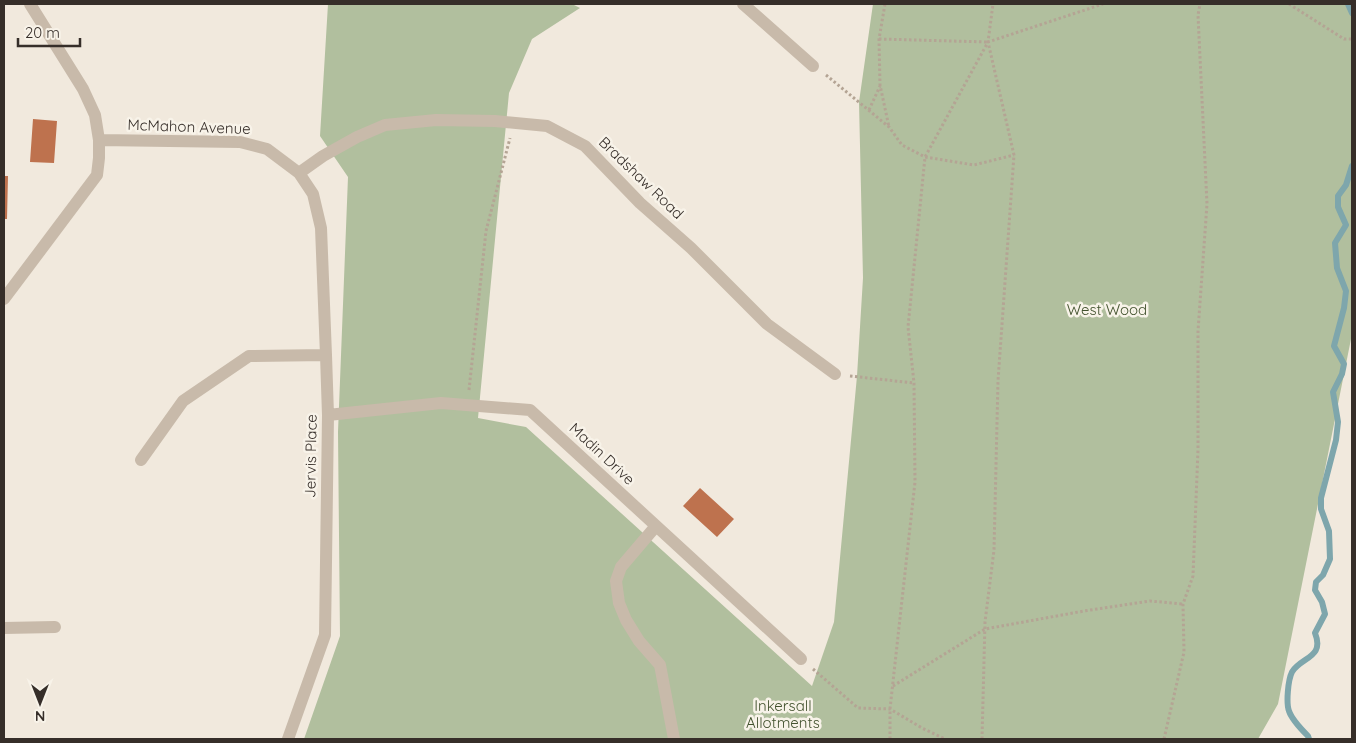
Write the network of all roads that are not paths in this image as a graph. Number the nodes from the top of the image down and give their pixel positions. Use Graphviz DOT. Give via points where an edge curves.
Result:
graph roads {
  1 [pos="30,4"];
  2 [pos="743,4"];
  3 [pos="814,66"];
  4 [pos="99,140"];
  5 [pos="299,173"];
  6 [pos="4,298"];
  7 [pos="326,356"];
  8 [pos="835,374"];
  9 [pos="328,415"];
  10 [pos="141,460"];
  11 [pos="656,526"];
  12 [pos="55,627"];
  13 [pos="4,628"];
  14 [pos="802,659"];
  15 [pos="288,739"];
  16 [pos="674,739"];
  1 -- 4 [label="street" via="83,89 95,115"];
  2 -- 3 [label="street"];
  4 -- 5 [label="street, McMahon Avenue" via="240,142 267,149"];
  4 -- 6 [label="street" via="97,175"];
  5 -- 7 [label="street, Jervis Place" via="313,194 321,228"];
  5 -- 8 [label="street, Bradshaw Road" via="357,137 385,125 436,120 547,126 585,146 767,324"];
  7 -- 9 [label="street, Jervis Place"];
  7 -- 10 [label="street" via="249,356 183,401"];
  9 -- 11 [label="street, Madin Drive" via="441,403 530,410"];
  9 -- 15 [label="street, Jervis Place" via="325,635"];
  11 -- 14 [label="street, Madin Drive"];
  11 -- 16 [label="street" via="621,567 616,581 619,603 626,620 660,664"];
  12 -- 13 [label="street"];
}
